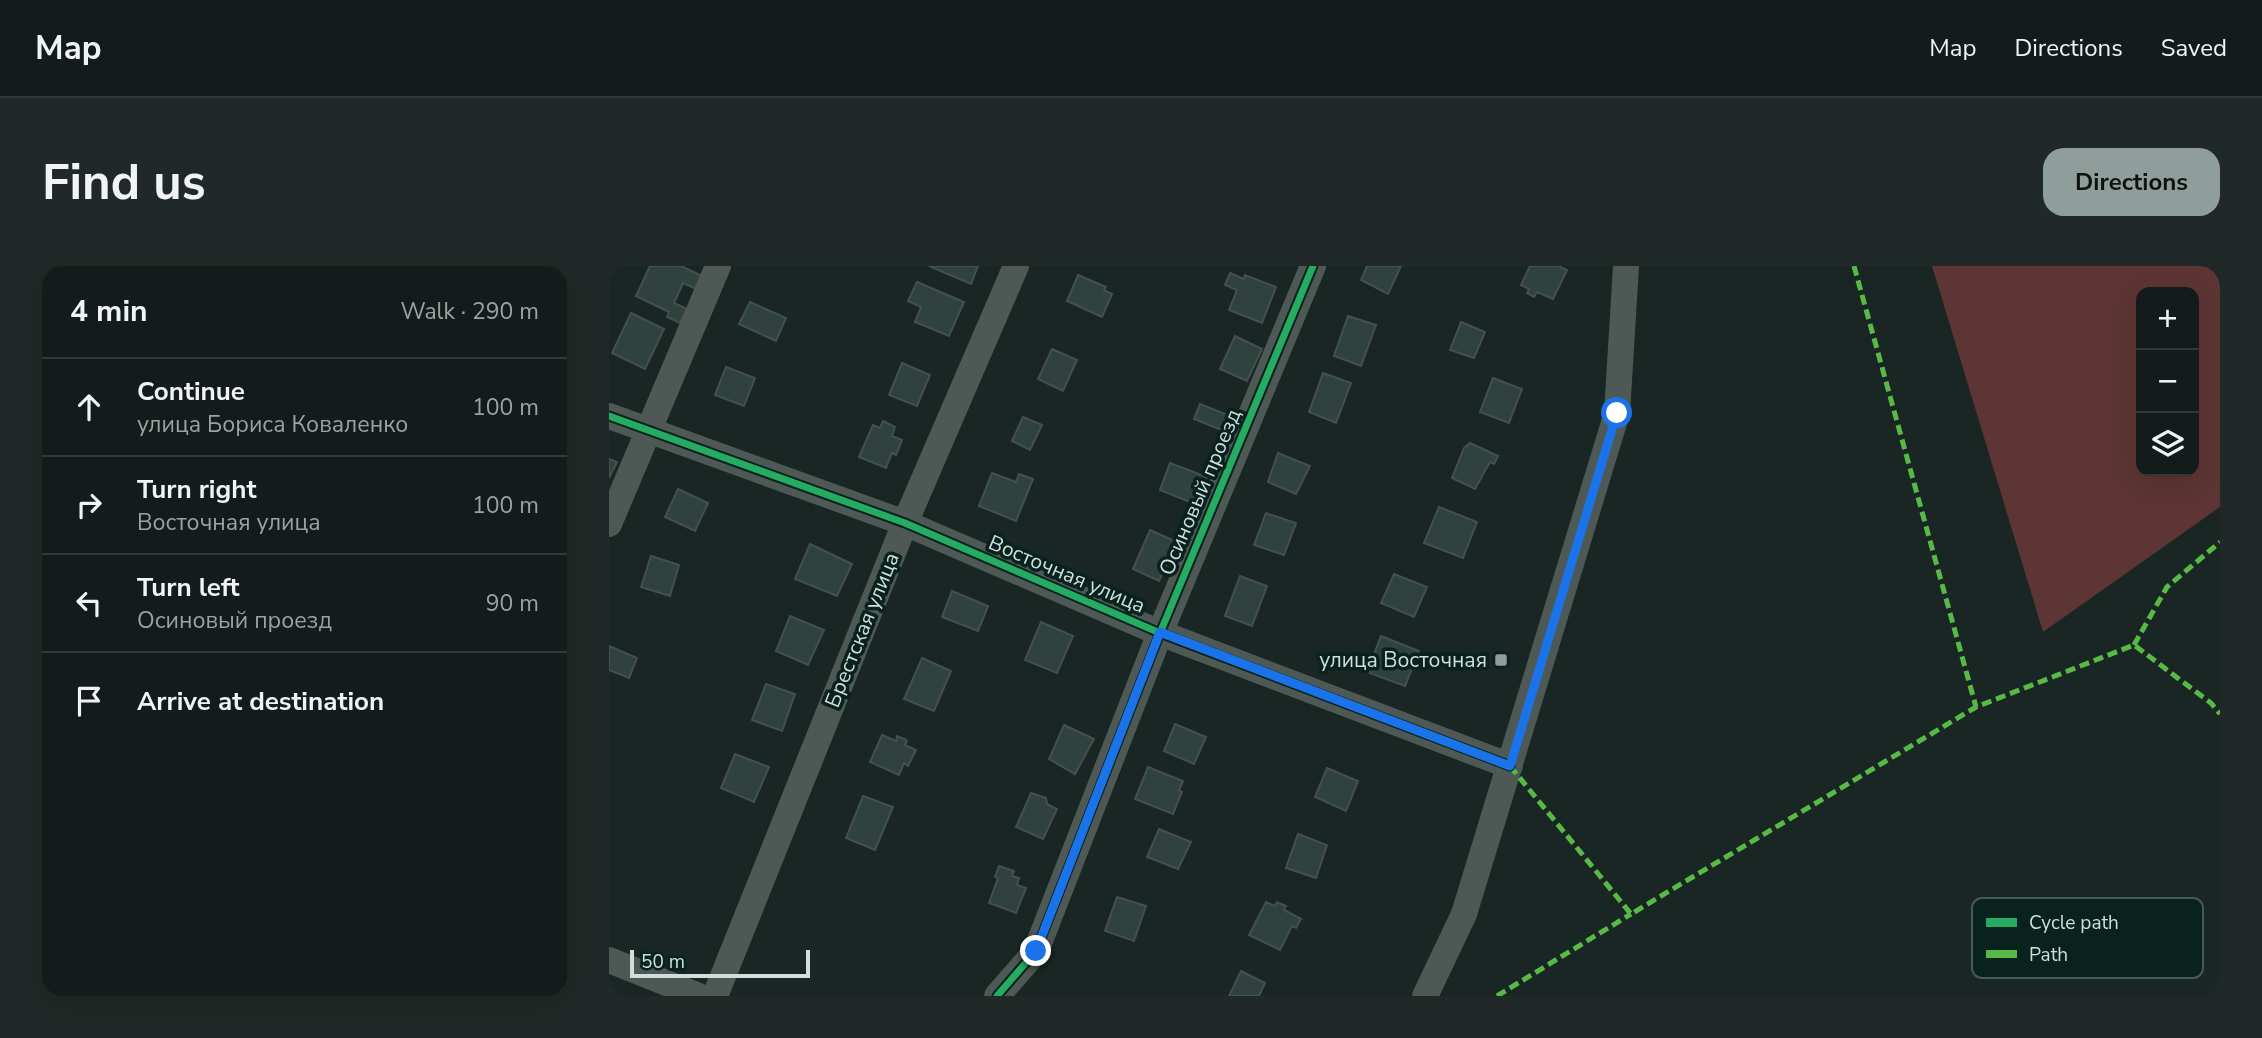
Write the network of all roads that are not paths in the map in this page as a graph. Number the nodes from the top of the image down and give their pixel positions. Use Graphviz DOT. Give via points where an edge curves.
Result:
graph roads {
  1 [pos="718,266"];
  2 [pos="1016,266"];
  3 [pos="1313,266"];
  4 [pos="1626,266"];
  5 [pos="609,416"];
  6 [pos="647,432"];
  7 [pos="905,523"];
  8 [pos="609,524"];
  9 [pos="1160,632"];
  10 [pos="1510,766"];
  11 [pos="609,960"];
  12 [pos="699,996"];
  13 [pos="715,996"];
  14 [pos="997,996"];
  15 [pos="1425,996"];
  1 -- 6 [label="street"];
  2 -- 7 [label="street, Брестская улица"];
  3 -- 9 [label="street, Осиновый проезд"];
  4 -- 10 [label="street" via="1617,413"];
  5 -- 6 [label="street, Восточная улица"];
  6 -- 7 [label="street, Восточная улица"];
  6 -- 8 [label="street"];
  7 -- 9 [label="street, Восточная улица"];
  7 -- 13 [label="street, Брестская улица"];
  9 -- 10 [label="street, Восточная улица"];
  9 -- 14 [label="street, Осиновый проезд" via="1036,951"];
  10 -- 15 [label="street" via="1464,914"];
  11 -- 12 [label="street"];
}
